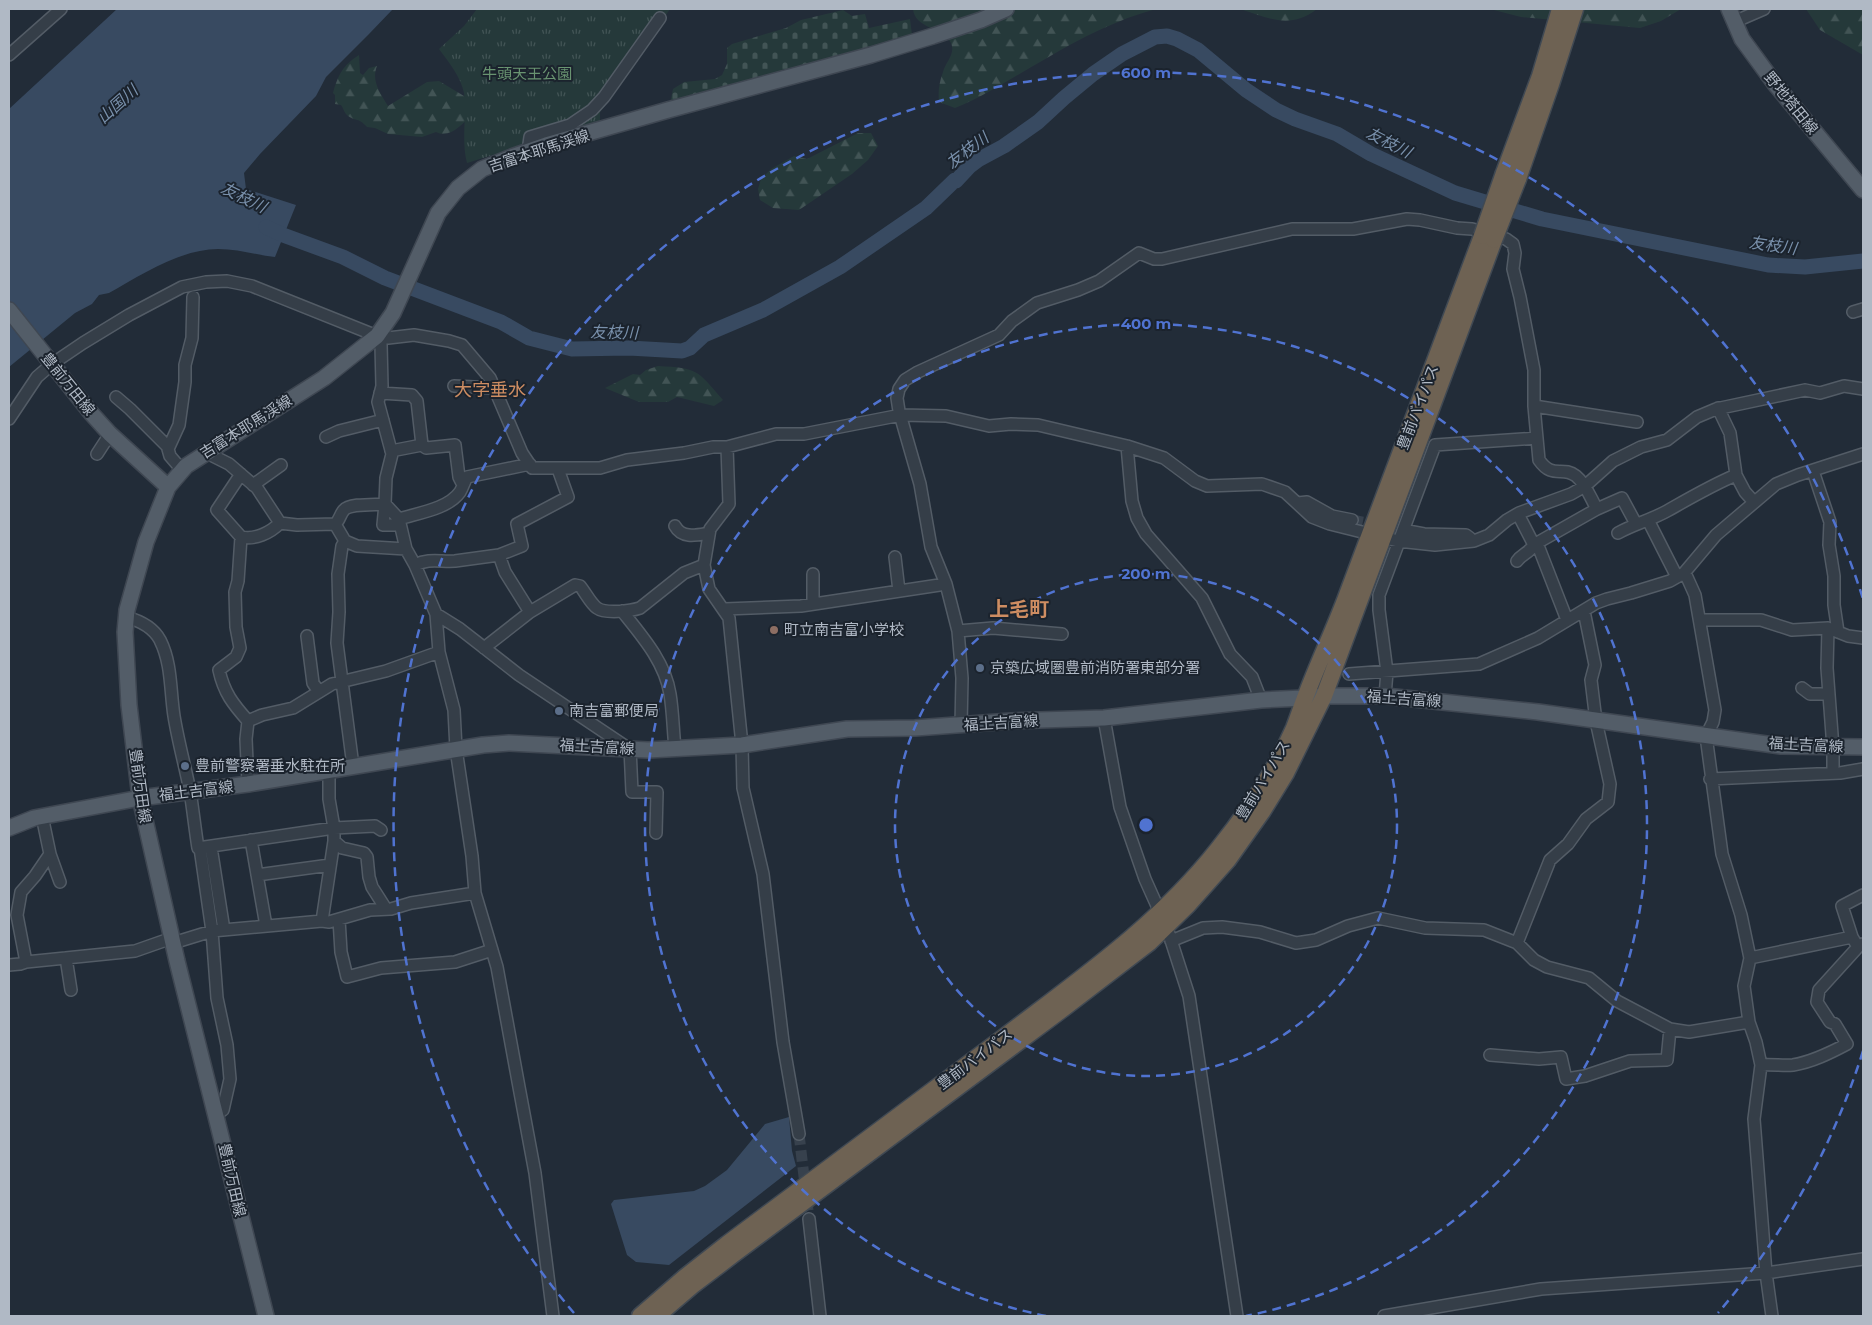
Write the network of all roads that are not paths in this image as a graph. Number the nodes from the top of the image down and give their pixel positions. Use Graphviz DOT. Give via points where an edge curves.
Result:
graph roads {
  1 [pos="61,9"];
  2 [pos="1006,9"];
  3 [pos="1560,9"];
  4 [pos="1575,9"];
  5 [pos="1764,9"];
  6 [pos="1731,15"];
  7 [pos="660,18"];
  8 [pos="9,54"];
  9 [pos="528,151"];
  10 [pos="1511,176"];
  11 [pos="1863,190"];
  12 [pos="193,296"];
  13 [pos="9,310"];
  14 [pos="377,336"];
  15 [pos="50,361"];
  16 [pos="454,386"];
  17 [pos="494,388"];
  18 [pos="1863,389"];
  19 [pos="380,393"];
  20 [pos="116,397"];
  21 [pos="1534,406"];
  22 [pos="1718,408"];
  23 [pos="901,415"];
  24 [pos="9,419"];
  25 [pos="383,420"];
  26 [pos="1637,422"];
  27 [pos="110,434"];
  28 [pos="326,437"];
  29 [pos="1537,438"];
  30 [pos="422,444"];
  31 [pos="1127,446"];
  32 [pos="168,447"];
  33 [pos="727,447"];
  34 [pos="208,451"];
  35 [pos="391,451"];
  36 [pos="97,454"];
  37 [pos="1863,454"];
  38 [pos="530,464"];
  39 [pos="281,465"];
  40 [pos="558,469"];
  41 [pos="182,470"];
  42 [pos="1812,471"];
  43 [pos="241,474"];
  44 [pos="1736,474"];
  45 [pos="253,485"];
  46 [pos="463,485"];
  47 [pos="1585,486"];
  48 [pos="168,487"];
  49 [pos="1754,502"];
  50 [pos="1297,503"];
  51 [pos="385,504"];
  52 [pos="1597,509"];
  53 [pos="1518,514"];
  54 [pos="1352,520"];
  55 [pos="1648,520"];
  56 [pos="400,522"];
  57 [pos="280,523"];
  58 [pos="335,524"];
  59 [pos="1636,524"];
  60 [pos="675,526"];
  61 [pos="1408,531"];
  62 [pos="709,533"];
  63 [pos="1618,533"];
  64 [pos="241,537"];
  65 [pos="1383,537"];
  66 [pos="345,541"];
  67 [pos="1474,541"];
  68 [pos="1536,544"];
  69 [pos="406,549"];
  70 [pos="499,555"];
  71 [pos="895,557"];
  72 [pos="1517,561"];
  73 [pos="415,565"];
  74 [pos="704,565"];
  75 [pos="813,574"];
  76 [pos="1681,576"];
  77 [pos="946,584"];
  78 [pos="899,590"];
  79 [pos="814,603"];
  80 [pos="725,609"];
  81 [pos="622,611"];
  82 [pos="1584,611"];
  83 [pos="530,612"];
  84 [pos="436,614"];
  85 [pos="126,617"];
  86 [pos="1567,620"];
  87 [pos="1700,620"];
  88 [pos="958,630"];
  89 [pos="1833,630"];
  90 [pos="1062,634"];
  91 [pos="307,636"];
  92 [pos="1863,638"];
  93 [pos="484,648"];
  94 [pos="439,652"];
  95 [pos="1387,672"];
  96 [pos="1349,674"];
  97 [pos="342,682"];
  98 [pos="1802,688"];
  99 [pos="319,692"];
  100 [pos="1829,694"];
  101 [pos="1324,696"];
  102 [pos="1385,696"];
  103 [pos="1304,698"];
  104 [pos="1261,700"];
  105 [pos="1104,718"];
  106 [pos="1596,721"];
  107 [pos="248,722"];
  108 [pos="961,726"];
  109 [pos="1706,736"];
  110 [pos="742,745"];
  111 [pos="1863,747"];
  112 [pos="629,748"];
  113 [pos="675,748"];
  114 [pos="1833,748"];
  115 [pos="456,749"];
  116 [pos="354,766"];
  117 [pos="1863,770"];
  118 [pos="329,771"];
  119 [pos="1833,773"];
  120 [pos="1710,779"];
  121 [pos="248,784"];
  122 [pos="190,791"];
  123 [pos="140,798"];
  124 [pos="42,816"];
  125 [pos="9,828"];
  126 [pos="334,828"];
  127 [pos="381,830"];
  128 [pos="656,833"];
  129 [pos="251,840"];
  130 [pos="334,841"];
  131 [pos="205,847"];
  132 [pos="50,854"];
  133 [pos="330,865"];
  134 [pos="257,875"];
  135 [pos="60,882"];
  136 [pos="475,893"];
  137 [pos="1863,895"];
  138 [pos="386,909"];
  139 [pos="339,919"];
  140 [pos="322,921"];
  141 [pos="266,926"];
  142 [pos="1166,927"];
  143 [pos="212,930"];
  144 [pos="224,930"];
  145 [pos="173,941"];
  146 [pos="1517,943"];
  147 [pos="1858,943"];
  148 [pos="492,950"];
  149 [pos="66,958"];
  150 [pos="1750,958"];
  151 [pos="26,962"];
  152 [pos="9,964"];
  153 [pos="71,990"];
  154 [pos="1749,1022"];
  155 [pos="1670,1029"];
  156 [pos="1490,1055"];
  157 [pos="1761,1065"];
  158 [pos="216,1113"];
  159 [pos="799,1134"];
  160 [pos="809,1219"];
  161 [pos="1863,1259"];
  162 [pos="1766,1273"];
  163 [pos="266,1316"];
  164 [pos="553,1316"];
  165 [pos="640,1316"];
  166 [pos="657,1316"];
  167 [pos="820,1316"];
  168 [pos="1238,1316"];
  169 [pos="1384,1316"];
  170 [pos="1772,1316"];
  1 -- 8 [label="street"];
  2 -- 9 [label="main road, 吉富本耶馬渓線" via="870,55"];
  3 -- 10 [label="highway, 豊前バイパス"];
  4 -- 10 [label="highway, 豊前バイパス" via="1551,84"];
  5 -- 6 [label="street"];
  6 -- 11 [label="main road, 野地塔田線" via="1742,39 1775,84"];
  7 -- 9 [label="street" via="592,110 570,125 530,137"];
  9 -- 14 [label="main road, 吉富本耶馬渓線" via="490,165 466,181 444,204 393,313"];
  10 -- 65 [label="highway, 豊前バイパス, bridge" via="1426,386"];
  12 -- 32 [label="street" via="192,338 185,365 178,425"];
  13 -- 15 [label="main road, 豊前万田線"];
  14 -- 15 [label="street" via="252,286 227,281 206,282 182,287"];
  14 -- 17 [label="street" via="414,335 462,345 490,378"];
  14 -- 19 [label="street" via="381,344"];
  14 -- 34 [label="main road, 吉富本耶馬渓線" via="324,378"];
  15 -- 24 [label="street"];
  15 -- 27 [label="main road, 豊前万田線"];
  16 -- 17 [label="street"];
  17 -- 38 [label="street" via="522,453"];
  18 -- 22 [label="street" via="1844,386 1820,393 1805,390"];
  19 -- 25 [label="street" via="378,402"];
  19 -- 30 [label="street" via="412,395 417,401"];
  20 -- 32 [label="street"];
  21 -- 23 [label="street" via="1534,370 1513,269 1513,244 1472,229 1407,219 1353,229 1292,229 1162,259 1139,253 1099,281 1036,303 999,335 905,380 897,398"];
  21 -- 26 [label="street"];
  21 -- 29 [label="street"];
  22 -- 44 [label="street" via="1730,434"];
  22 -- 47 [label="street" via="1697,418 1667,440 1640,447 1613,462"];
  23 -- 31 [label="street" via="946,416 989,426 1038,425"];
  23 -- 33 [label="street" via="804,434 776,434"];
  23 -- 77 [label="street" via="920,484 930,547"];
  25 -- 28 [label="street"];
  25 -- 35 [label="street"];
  27 -- 36 [label="street"];
  27 -- 48 [label="main road, 豊前万田線"];
  29 -- 47 [label="street" via="1539,460 1544,468 1568,472 1577,476"];
  29 -- 65 [label="street" via="1436,445"];
  30 -- 35 [label="street"];
  30 -- 46 [label="street" via="426,448 455,445"];
  31 -- 50 [label="street" via="1164,458 1195,481 1208,486 1262,484 1285,492"];
  31 -- 104 [label="street" via="1132,502 1137,518 1146,534 1202,598 1230,654 1252,676"];
  32 -- 41 [label="street" via="170,456"];
  33 -- 40 [label="street" via="627,460 600,468"];
  33 -- 62 [label="street" via="729,504"];
  34 -- 41 [label="main road, 吉富本耶馬渓線"];
  34 -- 43 [label="street"];
  35 -- 51 [label="street"];
  37 -- 42 [label="street"];
  38 -- 40 [label="street" via="532,468"];
  38 -- 46 [label="street" via="467,477"];
  39 -- 45 [label="street"];
  40 -- 70 [label="street" via="568,498 517,524 522,546"];
  41 -- 48 [label="main road, 吉富本耶馬渓線"];
  42 -- 49 [label="street" via="1776,484"];
  42 -- 89 [label="street" via="1830,522"];
  43 -- 45 [label="street"];
  43 -- 64 [label="street" via="217,510"];
  44 -- 49 [label="street"];
  44 -- 55 [label="street"];
  45 -- 57 [label="street"];
  46 -- 56 [label="street" via="453,499"];
  47 -- 52 [label="street"];
  47 -- 53 [label="street"];
  48 -- 85 [label="main road, 豊前万田線" via="146,542"];
  49 -- 76 [label="street" via="1716,535"];
  50 -- 54 [label="street" via="1307,502 1332,516"];
  50 -- 65 [label="street" via="1321,521"];
  51 -- 56 [label="street"];
  51 -- 56 [label="street" via="383,526"];
  51 -- 58 [label="street" via="350,506"];
  52 -- 59 [label="street" via="1622,498"];
  52 -- 68 [label="street"];
  53 -- 67 [label="street" via="1489,535"];
  53 -- 68 [label="street"];
  55 -- 59 [label="street"];
  55 -- 76 [label="street"];
  56 -- 69 [label="street"];
  57 -- 58 [label="street"];
  57 -- 64 [label="street" via="272,531 249,539"];
  58 -- 66 [label="street"];
  59 -- 63 [label="street"];
  60 -- 62 [label="street" via="678,531 693,536"];
  61 -- 67 [label="street" via="1466,535"];
  62 -- 74 [label="street"];
  64 -- 107 [label="street" via="235,592 240,648 236,657 220,670 223,687"];
  65 -- 67 [label="street" via="1435,545"];
  65 -- 95 [label="street" via="1379,610"];
  65 -- 101 [label="highway, 豊前バイパス"];
  65 -- 103 [label="highway, 豊前バイパス"];
  66 -- 69 [label="street" via="357,546"];
  66 -- 97 [label="street" via="338,574 337,643"];
  68 -- 72 [label="street"];
  68 -- 86 [label="street"];
  69 -- 73 [label="street"];
  70 -- 73 [label="street" via="424,561"];
  70 -- 83 [label="street" via="505,572"];
  71 -- 78 [label="street"];
  73 -- 84 [label="street"];
  74 -- 80 [label="street" via="710,589"];
  74 -- 81 [label="street" via="684,573 640,608"];
  75 -- 79 [label="street"];
  76 -- 82 [label="street" via="1607,599"];
  76 -- 87 [label="street" via="1695,595"];
  77 -- 78 [label="street"];
  77 -- 88 [label="street"];
  78 -- 79 [label="street"];
  79 -- 80 [label="street"];
  80 -- 110 [label="street" via="729,618"];
  81 -- 83 [label="street" via="597,609 580,586 574,586"];
  81 -- 113 [label="street" via="652,650 663,671 670,693"];
  82 -- 86 [label="street"];
  82 -- 106 [label="street" via="1595,665 1590,680"];
  83 -- 93 [label="street"];
  84 -- 93 [label="street"];
  84 -- 94 [label="street"];
  85 -- 122 [label="street" via="151,628 165,651"];
  85 -- 123 [label="main road, 豊前万田線" via="130,705"];
  86 -- 95 [label="street" via="1538,638 1479,664"];
  87 -- 89 [label="street" via="1761,620 1792,630"];
  87 -- 109 [label="street" via="1715,710"];
  88 -- 90 [label="street" via="993,628"];
  88 -- 108 [label="street"];
  89 -- 92 [label="street"];
  89 -- 100 [label="street" via="1826,668"];
  91 -- 99 [label="street" via="313,683"];
  93 -- 112 [label="street"];
  94 -- 97 [label="street"];
  94 -- 115 [label="street" via="454,710"];
  95 -- 96 [label="street"];
  95 -- 102 [label="street"];
  97 -- 99 [label="street"];
  97 -- 116 [label="street"];
  98 -- 100 [label="street" via="1810,694"];
  99 -- 107 [label="street" via="293,708 262,715"];
  100 -- 114 [label="street"];
  101 -- 102 [label="main road, 福土吉富線"];
  101 -- 103 [label="main road, 福土吉富線"];
  101 -- 142 [label="highway, 豊前バイパス" via="1286,773 1262,812 1228,860"];
  102 -- 106 [label="main road, 福土吉富線"];
  103 -- 104 [label="main road, 福土吉富線"];
  103 -- 142 [label="highway, 豊前バイパス" via="1274,767"];
  104 -- 105 [label="main road, 福土吉富線"];
  105 -- 108 [label="main road, 福土吉富線"];
  105 -- 142 [label="street" via="1120,807"];
  106 -- 109 [label="main road, 福土吉富線"];
  106 -- 146 [label="street" via="1610,784 1608,802 1586,819 1568,844 1550,860"];
  107 -- 121 [label="street"];
  108 -- 110 [label="main road, 福土吉富線" via="847,729"];
  109 -- 114 [label="main road, 福土吉富線" via="1781,746"];
  109 -- 120 [label="street"];
  110 -- 113 [label="main road, 福土吉富線"];
  110 -- 159 [label="street" via="743,788 763,874 783,1042"];
  111 -- 114 [label="main road, 福土吉富線"];
  112 -- 113 [label="main road, 福土吉富線"];
  112 -- 115 [label="main road, 福土吉富線" via="508,743"];
  112 -- 128 [label="street" via="632,792 657,792"];
  114 -- 119 [label="street"];
  115 -- 116 [label="main road, 福土吉富線"];
  115 -- 136 [label="street"];
  116 -- 118 [label="main road, 福土吉富線"];
  117 -- 119 [label="street"];
  118 -- 121 [label="main road, 福土吉富線"];
  118 -- 126 [label="street"];
  119 -- 120 [label="street"];
  120 -- 150 [label="street" via="1722,854"];
  121 -- 122 [label="main road, 福土吉富線"];
  122 -- 123 [label="main road, 福土吉富線"];
  122 -- 131 [label="street" via="198,848"];
  123 -- 124 [label="main road"];
  123 -- 145 [label="main road, 豊前万田線"];
  124 -- 125 [label="main road"];
  124 -- 132 [label="street"];
  126 -- 127 [label="street" via="375,826"];
  126 -- 129 [label="street"];
  126 -- 130 [label="street"];
  129 -- 131 [label="street"];
  129 -- 134 [label="street"];
  130 -- 133 [label="street"];
  130 -- 138 [label="street" via="342,848 367,857 372,887"];
  131 -- 143 [label="street"];
  131 -- 144 [label="street"];
  132 -- 135 [label="street"];
  132 -- 151 [label="street" via="21,892 18,915"];
  133 -- 134 [label="street"];
  133 -- 140 [label="street"];
  134 -- 141 [label="street"];
  136 -- 138 [label="street"];
  136 -- 148 [label="street"];
  137 -- 147 [label="street" via="1842,906"];
  138 -- 139 [label="street"];
  139 -- 140 [label="street"];
  139 -- 148 [label="street" via="341,952 347,977 381,968 455,962"];
  140 -- 141 [label="street"];
  141 -- 144 [label="street"];
  142 -- 146 [label="street" via="1222,927 1260,932 1296,943 1316,940 1378,918 1425,928 1484,930"];
  142 -- 165 [label="highway, 豊前バイパス" via="1139,932 692,1271"];
  142 -- 166 [label="highway, 豊前バイパス" via="1060,1012 734,1254"];
  142 -- 168 [label="street" via="1189,996"];
  143 -- 144 [label="street"];
  143 -- 145 [label="street"];
  143 -- 158 [label="street" via="217,998 230,1079 223,1110"];
  145 -- 149 [label="street" via="136,951"];
  145 -- 158 [label="main road, 豊前万田線"];
  146 -- 155 [label="street" via="1534,960 1589,978 1617,1001"];
  147 -- 150 [label="street"];
  147 -- 157 [label="street" via="1819,990 1817,997 1817,1002 1847,1044 1820,1058 1791,1065"];
  148 -- 164 [label="street" via="535,1173"];
  149 -- 151 [label="street"];
  149 -- 153 [label="street"];
  150 -- 154 [label="street" via="1744,986"];
  151 -- 152 [label="street"];
  154 -- 155 [label="street" via="1689,1032"];
  154 -- 157 [label="street"];
  155 -- 156 [label="street" via="1668,1060 1630,1061 1575,1078 1566,1079 1561,1056 1539,1059"];
  157 -- 162 [label="street" via="1754,1119"];
  158 -- 163 [label="main road, 豊前万田線"];
  160 -- 167 [label="street"];
  161 -- 162 [label="street"];
  162 -- 169 [label="street" via="1541,1289"];
  162 -- 170 [label="street"];
}
